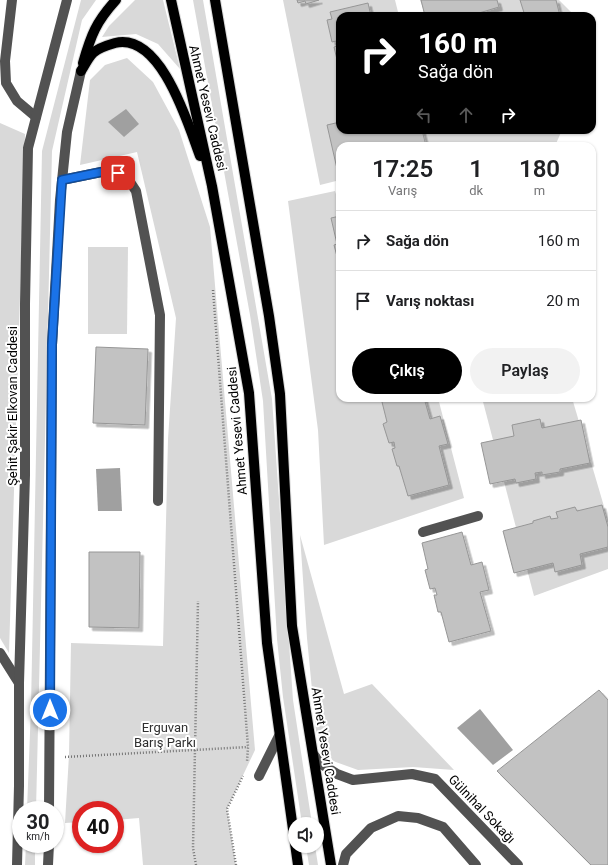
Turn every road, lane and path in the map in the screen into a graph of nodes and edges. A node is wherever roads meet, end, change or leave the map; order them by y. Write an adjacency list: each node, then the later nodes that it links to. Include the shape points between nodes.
1 (12, 0): 7 (street, via 5,61 6,83 17,101)
2 (67, 0): 7 (street, Şehit Şakir Elkovan Caddesi)
3 (116, 0): 6 (main road, via 102,15 91,36)
4 (170, 0): 9 (main road, Ahmet Yesevi Caddesi)
5 (215, 0): 20 (main road, Ahmet Yesevi Caddesi, via 280,394 292,626)
6 (81, 71): 8 (street, via 67,132); 9 (main road, via 94,52 114,43 137,45 149,54 165,73)
7 (36, 117): 16 (street, Şehit Şakir Elkovan Caddesi, via 28,148 25,475)
8 (62, 180): 11 (street, via 111,170 126,176 136,191 160,315); 21 (street, via 52,345)
9 (212, 186): 17 (main road, Ahmet Yesevi Caddesi, via 249,393 267,643)
10 (212, 285): 18 (path)
11 (158, 500)
12 (478, 516): 13 (street)
13 (423, 532)
14 (198, 601): 19 (path)
15 (0, 653): 16 (street)
16 (19, 683): 27 (street, Şehit Şakir Elkovan Caddesi)
17 (280, 736): 24 (street); 31 (main road, Ahmet Yesevi Caddesi)
18 (248, 747): 19 (path); 22 (path)
19 (196, 750): 21 (path); 29 (path)
20 (313, 754): 32 (main road, Ahmet Yesevi Caddesi); 35 (street, Gülnihal Sokağı, via 323,765 353,780 412,774 435,779)
21 (50, 758): 25 (street)
22 (246, 767)
23 (243, 774): 30 (path, via 227,809)
24 (259, 776)
25 (49, 801)
26 (49, 853): 28 (street)
27 (16, 865)
28 (48, 865)
29 (196, 865)
30 (236, 865)
31 (298, 865)
32 (331, 865)
33 (343, 865): 34 (street, via 346,854 371,828 398,816 418,818 442,827)
34 (476, 865)
35 (518, 865)

